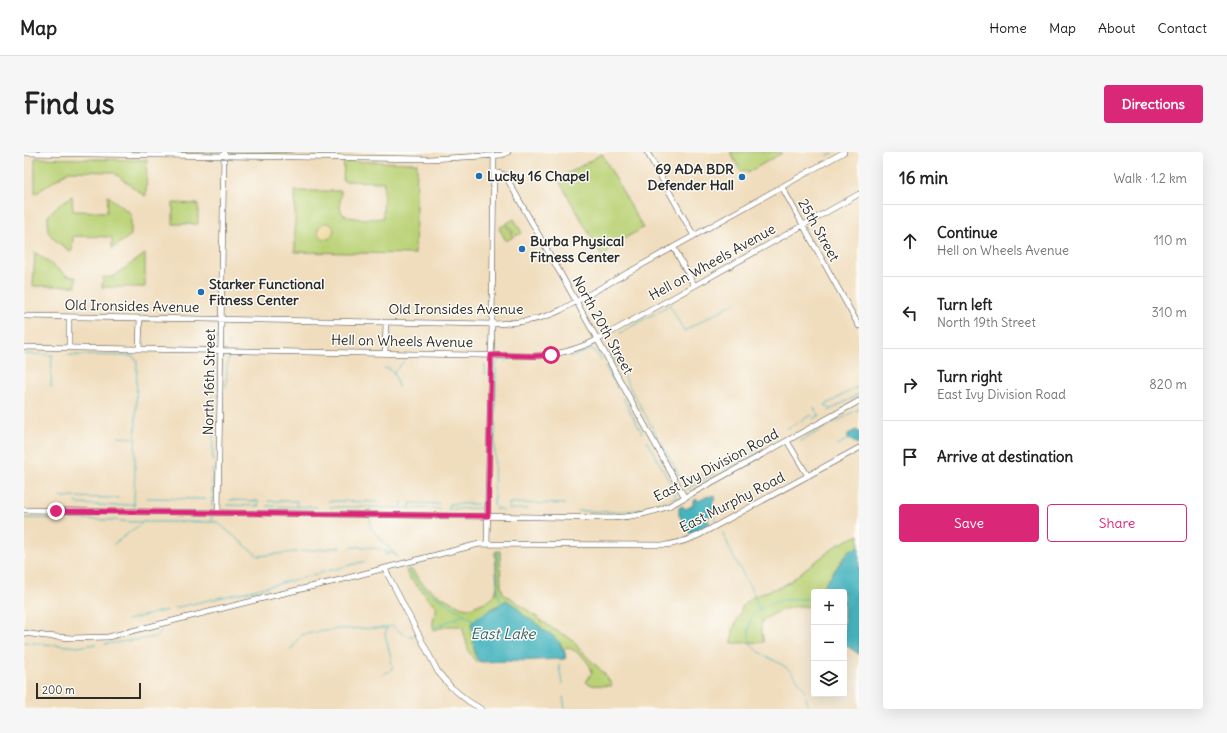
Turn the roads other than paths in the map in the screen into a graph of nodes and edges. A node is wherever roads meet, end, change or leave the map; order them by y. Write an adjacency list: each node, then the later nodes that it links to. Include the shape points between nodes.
1 (508, 152): 6 (street)
2 (647, 152): 11 (street)
3 (844, 152): 8 (street, Old Ironsides Avenue)
4 (24, 153): 5 (street)
5 (224, 154): 6 (street, via 429,159); 18 (street, North 16th Street)
6 (494, 155): 7 (street)
7 (494, 172): 14 (street, North 20th Street, via 505,175); 20 (street)
8 (782, 187): 10 (street, 25th Street); 11 (street, Old Ironsides Avenue)
9 (859, 194): 10 (street, Hell on Wheels Avenue)
10 (803, 225): 13 (street, Hell on Wheels Avenue); 21 (street, 25th Street)
11 (694, 236): 12 (street, Old Ironsides Avenue)
12 (674, 248): 13 (street); 14 (street, Old Ironsides Avenue)
13 (694, 285): 22 (street, Hell on Wheels Avenue)
14 (576, 301): 20 (street, Old Ironsides Avenue, via 538,319); 22 (street, North 20th Street)
15 (24, 316): 16 (street, Old Ironsides Avenue)
16 (69, 317): 17 (street, Old Ironsides Avenue); 24 (street)
17 (140, 318): 18 (street, Old Ironsides Avenue); 25 (street)
18 (222, 319): 19 (street, Old Ironsides Avenue); 26 (street, North 16th Street)
19 (386, 322): 20 (street, Old Ironsides Avenue); 27 (street)
20 (492, 324): 28 (street)
21 (859, 326)
22 (597, 340): 28 (street, Hell on Wheels Avenue, via 559,354); 33 (street, North 20th Street)
23 (24, 347): 24 (street, Hell on Wheels Avenue)
24 (68, 348): 25 (street, Hell on Wheels Avenue)
25 (140, 349): 26 (street, Hell on Wheels Avenue)
26 (222, 350): 27 (street, Hell on Wheels Avenue); 35 (street, North 16th Street)
27 (385, 353): 28 (street, Hell on Wheels Avenue)
28 (491, 355): 36 (street)
29 (859, 401): 30 (street, East Ivy Division Road)
30 (787, 441): 32 (street); 33 (street, East Ivy Division Road)
31 (859, 448): 32 (street, East Murphy Road)
32 (808, 476): 37 (street, East Murphy Road, via 699,535 678,543)
33 (685, 498): 36 (street, East Ivy Division Road, via 660,510 631,517)
34 (24, 510): 35 (street, East Ivy Division Road)
35 (218, 512): 36 (street, East Ivy Division Road)
36 (488, 516): 37 (street)
37 (487, 544): 38 (street, East Murphy Road, via 473,545)
38 (385, 569): 39 (street, East Murphy Road, via 108,637 72,638); 40 (street, via 438,672 451,687)
39 (24, 633)
40 (481, 709)

